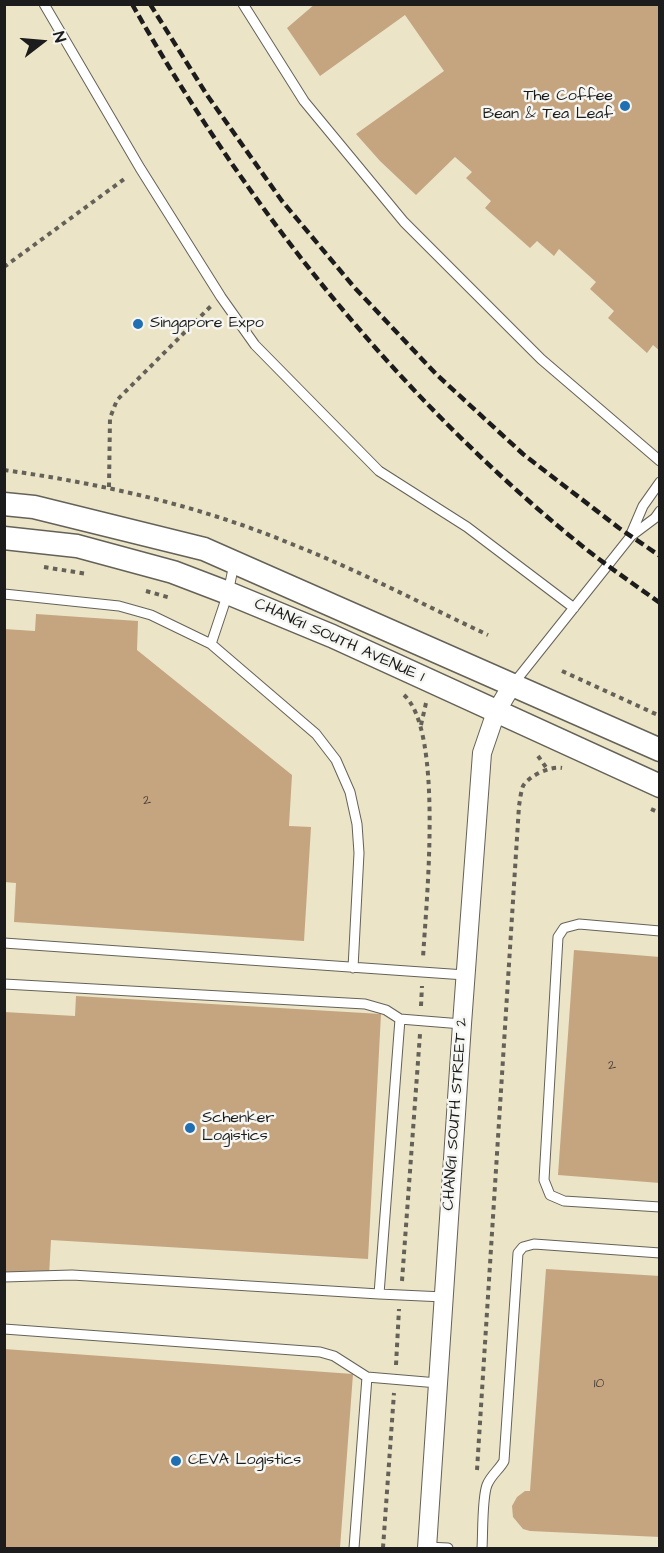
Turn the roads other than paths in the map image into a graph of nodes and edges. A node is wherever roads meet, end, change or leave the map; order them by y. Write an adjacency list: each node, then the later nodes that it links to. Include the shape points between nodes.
1 (44, 4): 12 (lane, via 140,168 255,345 379,471 467,527)
2 (243, 4): 3 (lane, via 304,100 404,222 541,359)
3 (660, 461)
4 (660, 482): 7 (lane, via 643,506)
5 (4, 504): 9 (street, CHANGI SOUTH AVENUE 1, via 34,507 204,549)
6 (660, 512): 7 (lane)
7 (630, 536): 12 (lane)
8 (4, 538): 10 (street, CHANGI SOUTH AVENUE 1, via 77,546 173,572)
9 (235, 562): 10 (lane); 14 (street, CHANGI SOUTH AVENUE 1)
10 (228, 593): 13 (lane); 15 (street, CHANGI SOUTH AVENUE 1)
11 (4, 594): 13 (lane, via 119,606 151,615)
12 (574, 608): 14 (lane)
13 (211, 644): 20 (lane, via 316,734 336,760 350,792 357,824)
14 (512, 685): 15 (street, CHANGI SOUTH STREET 2); 16 (street, CHANGI SOUTH AVENUE 1)
15 (496, 712): 17 (street, CHANGI SOUTH AVENUE 1); 21 (street, CHANGI SOUTH STREET 2, via 482,753)
16 (660, 750)
17 (660, 786)
18 (660, 932): 25 (lane, via 579,924 564,928 558,937 544,1180 550,1195 564,1202)
19 (4, 944): 20 (lane)
20 (353, 968): 21 (lane)
21 (465, 975): 24 (street, CHANGI SOUTH STREET 2)
22 (4, 984): 23 (lane, via 365,1004)
23 (400, 1019): 24 (lane); 28 (lane)
24 (462, 1024): 29 (street, CHANGI SOUTH STREET 2)
25 (660, 1207)
26 (660, 1253): 36 (lane, via 534,1244 518,1253 504,1461 486,1486)
27 (4, 1277): 28 (lane, via 72,1275)
28 (380, 1294): 29 (lane)
29 (444, 1297): 32 (street, CHANGI SOUTH STREET 2)
30 (4, 1329): 31 (lane, via 320,1352 334,1356)
31 (367, 1377): 32 (lane); 33 (lane)
32 (438, 1383): 34 (street, CHANGI SOUTH STREET 2)
33 (354, 1548)
34 (427, 1548): 35 (lane)
35 (448, 1548)
36 (482, 1548)

